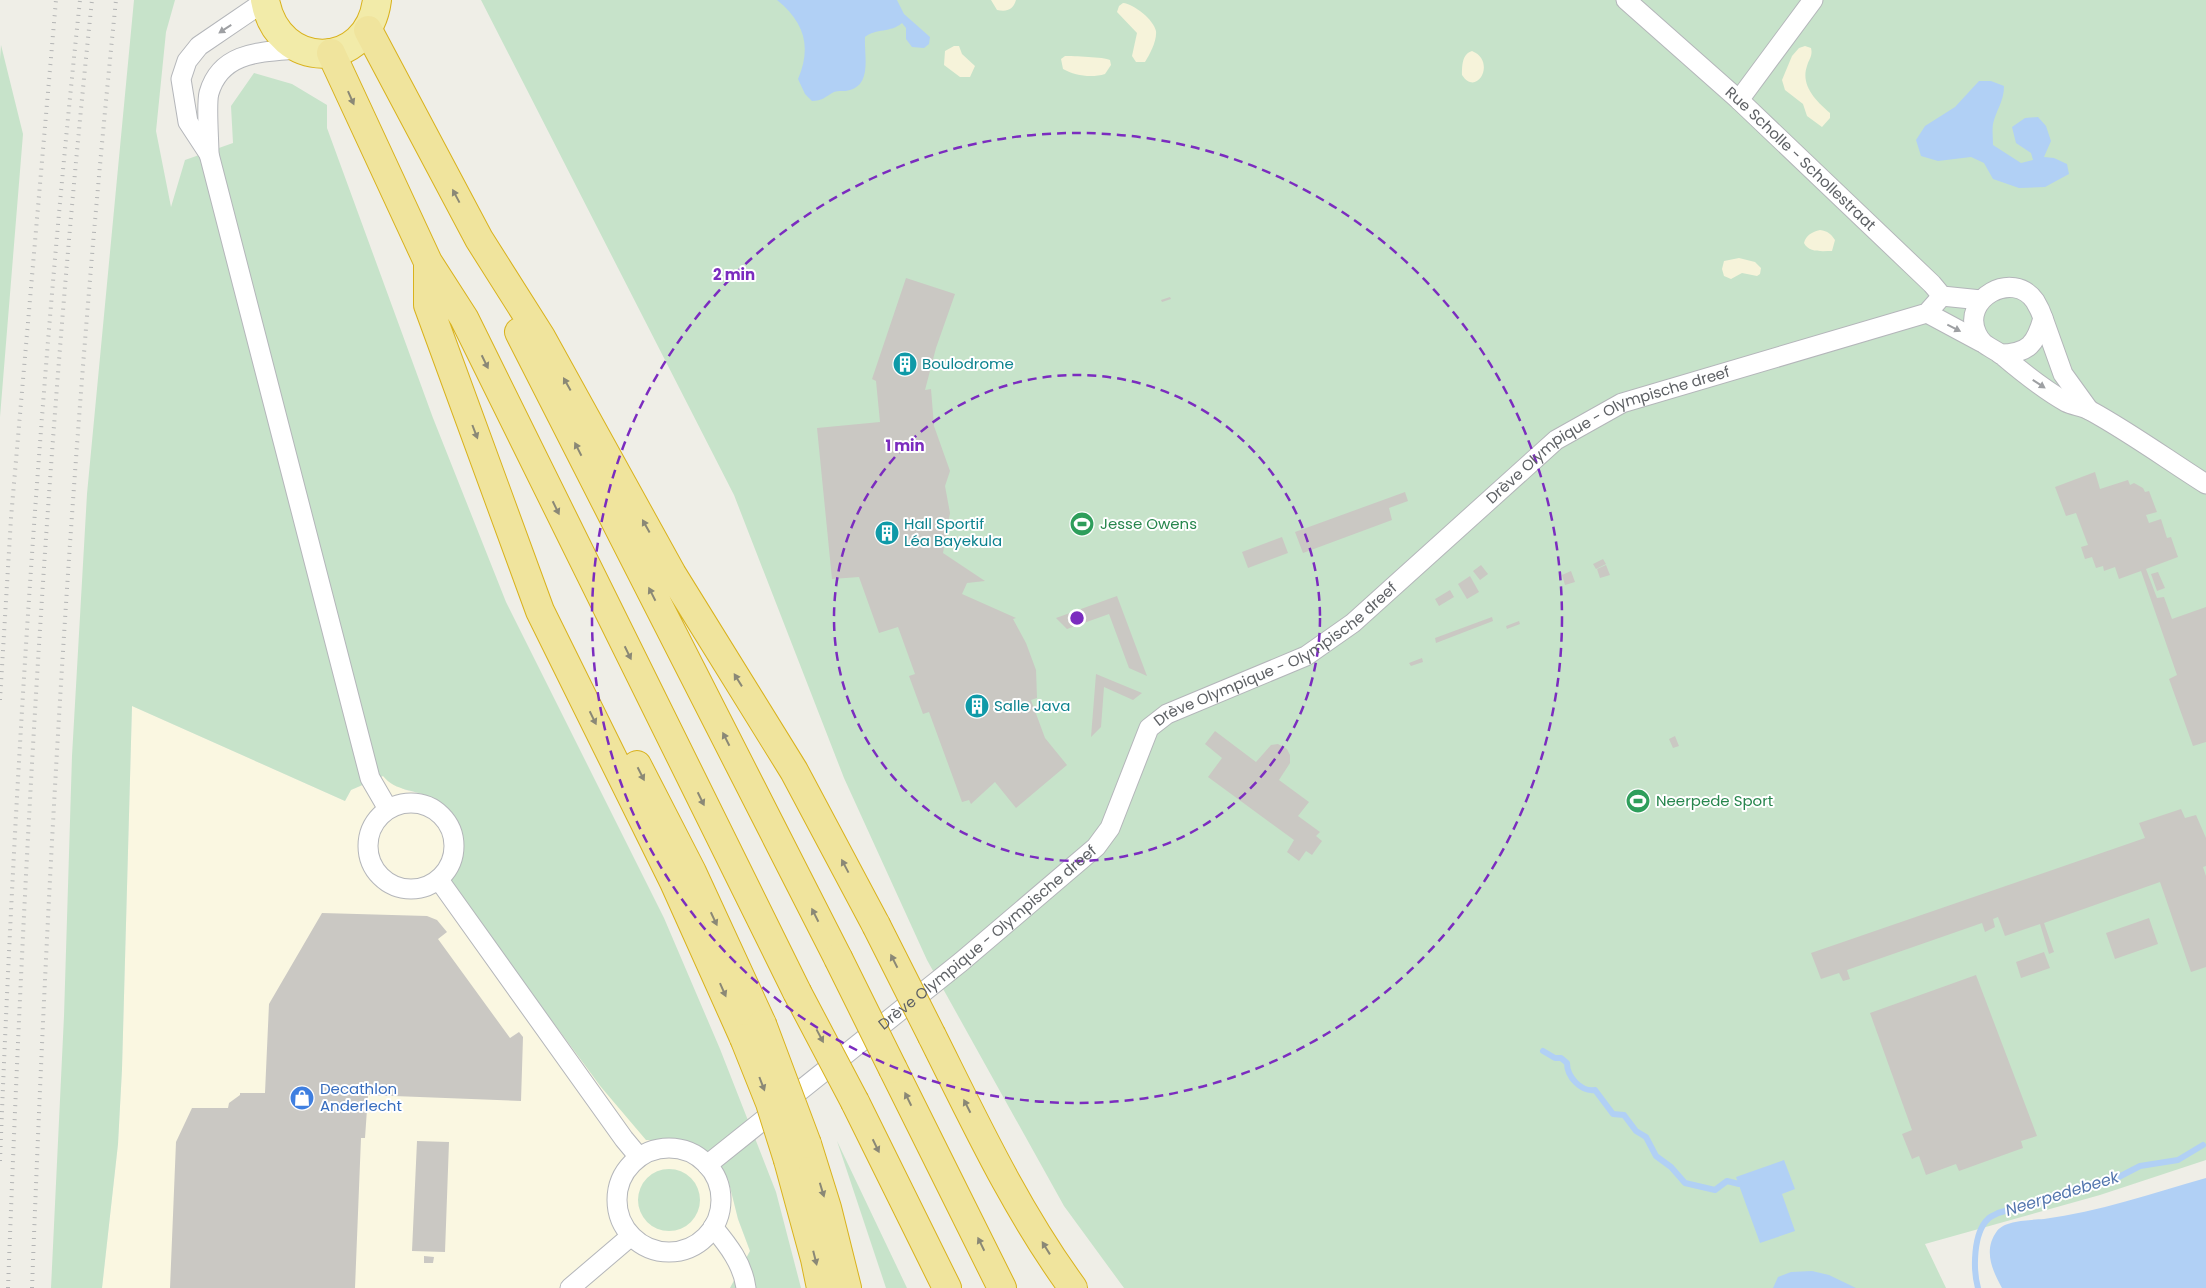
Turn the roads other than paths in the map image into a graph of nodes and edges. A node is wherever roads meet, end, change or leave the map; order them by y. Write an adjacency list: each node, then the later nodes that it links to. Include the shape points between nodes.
1 (265, 0): 6 (highway, via 269,19 281,37); 9 (street, one-way to 9, via 199,46 187,61 181,79 188,122)
2 (377, 0): 5 (highway)
3 (1626, 0): 8 (street, Rue Scholle - Schollestraat)
4 (1813, 0): 8 (street)
5 (368, 30): 7 (highway, via 352,45); 10 (highway, one-way to 5)
6 (298, 49): 7 (highway, via 314,54); 9 (street, via 253,53 231,60 217,75 209,94)
7 (331, 53): 11 (highway, one-way to 11)
8 (1738, 100): 12 (street, Rue Scholle - Schollestraat)
9 (209, 154): 20 (street, via 370,778)
10 (479, 239): 32 (highway, one-way to 10, bridge, via 838,958 523,343); 33 (highway, one-way to 10, bridge, via 1020,1205 794,771 672,574 541,337)
11 (428, 262): 22 (highway, one-way to 22, bridge, via 428,304 488,466 692,872); 31 (highway, one-way to 31, bridge, via 464,318)
12 (1942, 296): 13 (street); 14 (street)
13 (1981, 300): 15 (street, via 2002,287 2014,287 2035,300); 16 (street, via 1975,310 1974,321 1975,332)
14 (1927, 313): 16 (street, one-way to 16); 24 (street, Drève Olympique - Olympische dreef, via 1622,403 1556,440 1353,622 1306,656 1173,712 1149,728 1110,828 1096,847 962,962)
15 (2043, 318): 17 (street, via 2037,338 2027,349 2014,354); 18 (street, via 2063,374)
16 (1981, 342): 17 (street)
17 (2000, 354): 18 (street, one-way to 18, via 2012,366 2067,402)
18 (2090, 410): 19 (street)
19 (2206, 484)
20 (388, 809): 21 (street, via 406,803 424,805 440,814 451,829 455,847 453,856); 21 (street, via 368,838 369,857 377,874 396,888 418,890)
21 (439, 880): 23 (street)
22 (798, 1152): 29 (highway, one-way to 29); 30 (highway, one-way to 30, via 827,1208)
23 (639, 1157): 24 (street, via 656,1150 674,1148 692,1154); 26 (street, via 626,1170 618,1186 616,1204 621,1221)
24 (707, 1165): 25 (street, via 721,1198)
25 (713, 1227): 26 (street, via 696,1244 675,1252 651,1249); 28 (street, via 731,1249 745,1278)
26 (631, 1236): 27 (street)
27 (570, 1288)
28 (746, 1288)
29 (821, 1288)
30 (847, 1288)
31 (946, 1288)
32 (1002, 1288)
33 (1073, 1288)

